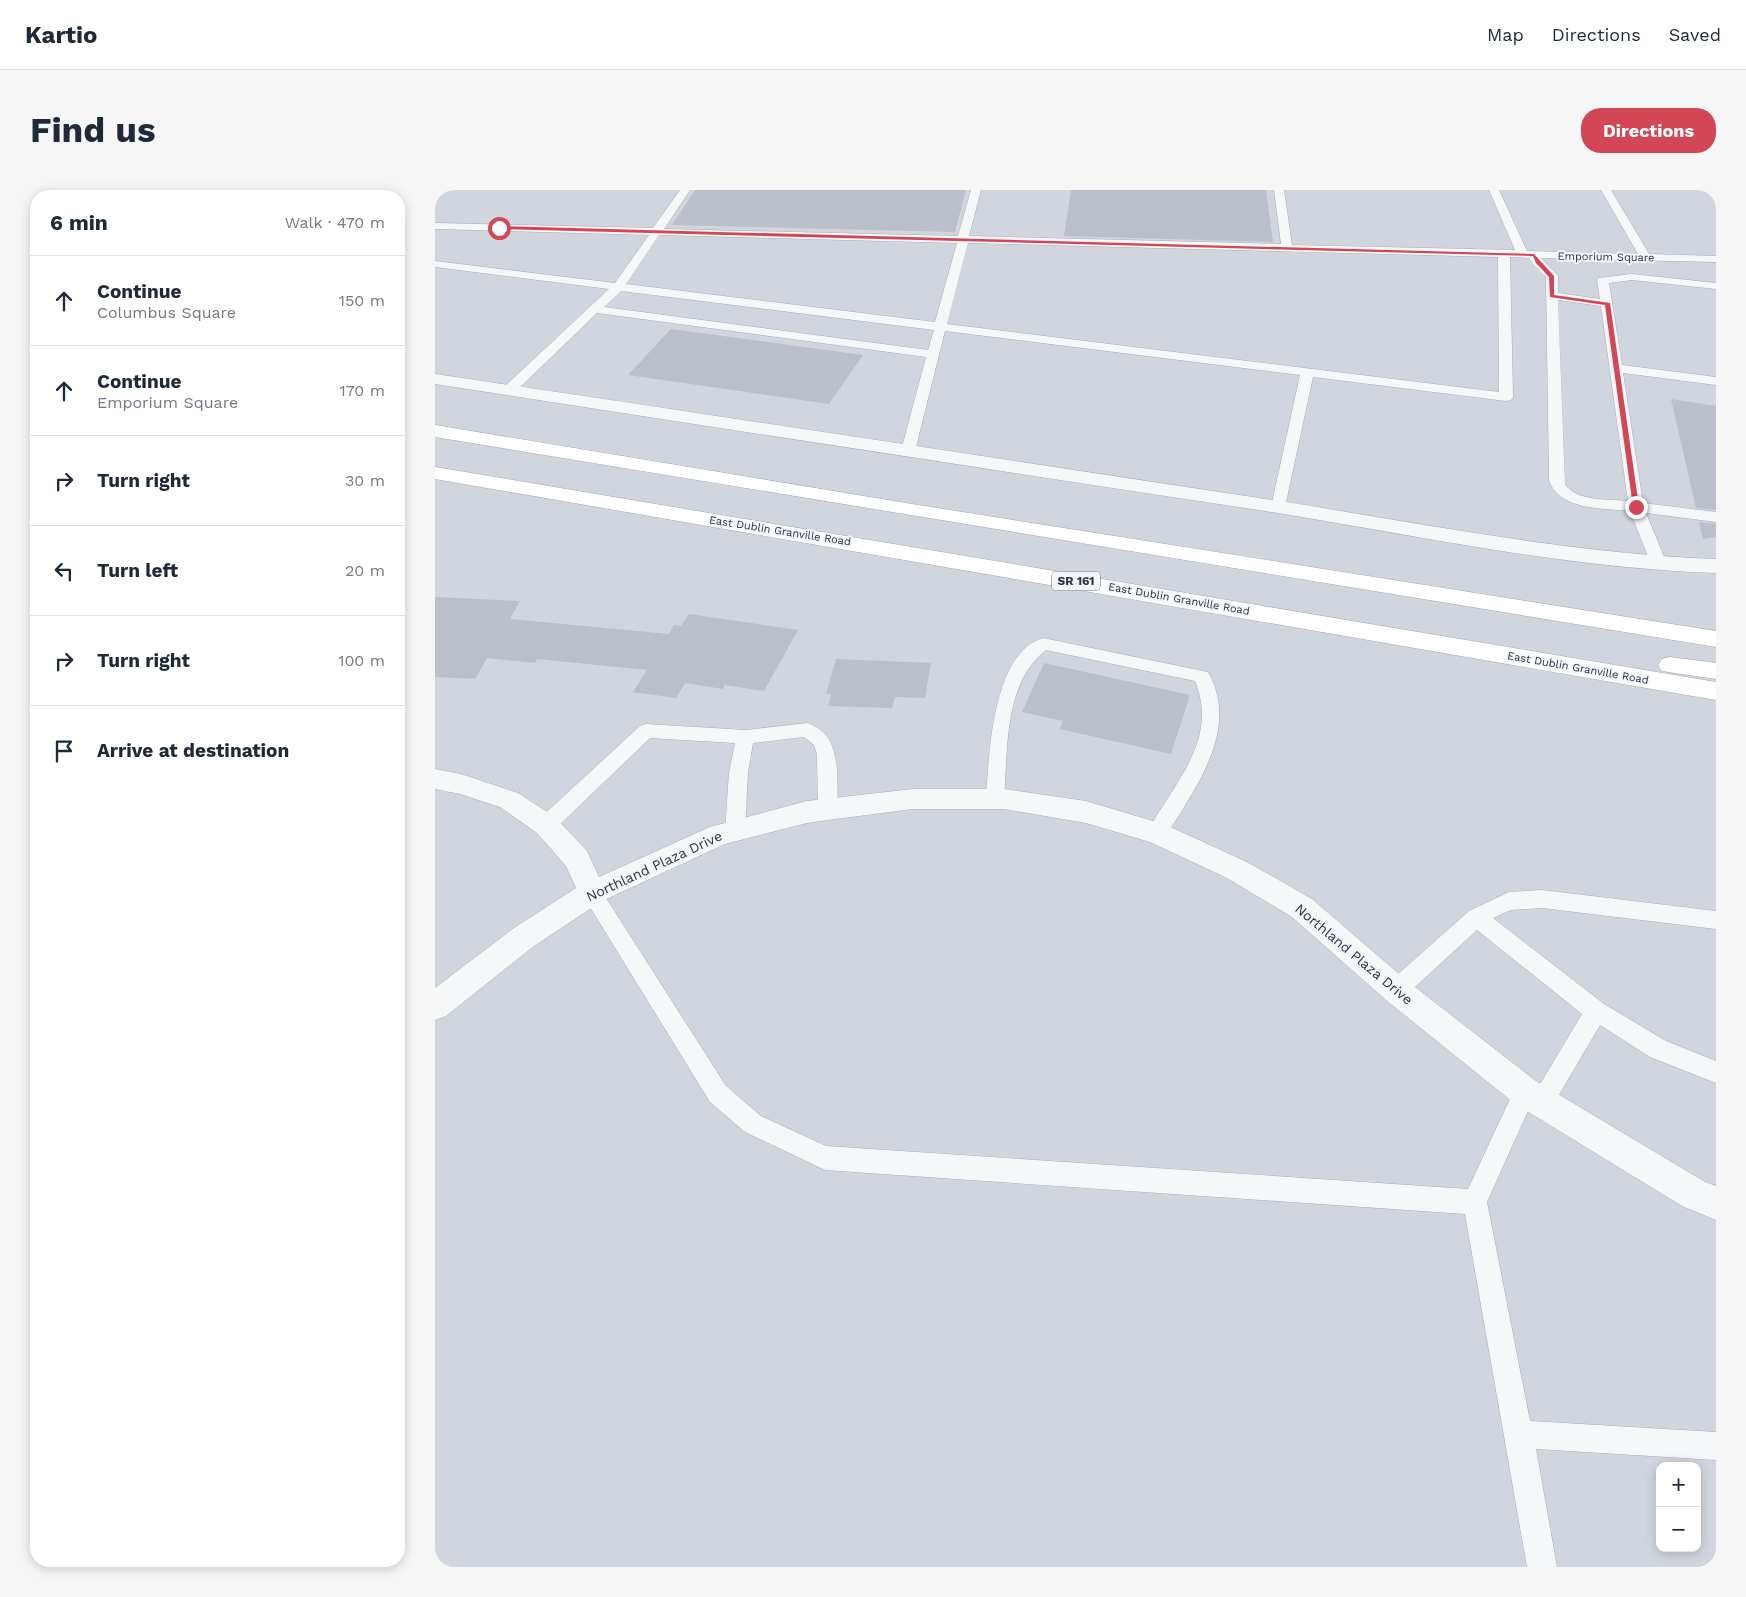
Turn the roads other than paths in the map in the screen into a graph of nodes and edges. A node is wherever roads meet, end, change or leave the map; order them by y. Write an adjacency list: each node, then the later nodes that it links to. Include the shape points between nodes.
1 (685, 190): 7 (lane)
2 (976, 190): 8 (lane)
3 (1279, 190): 9 (lane)
4 (1494, 190): 11 (lane)
5 (1606, 190): 12 (lane)
6 (435, 226): 7 (lane, Emporium Square)
7 (656, 232): 8 (lane, Emporium Square); 16 (lane)
8 (963, 240): 9 (lane, Emporium Square); 20 (lane)
9 (1287, 248): 10 (lane, Emporium Square)
10 (1504, 254): 11 (lane, Emporium Square); 23 (lane, via 1507,397)
11 (1529, 255): 12 (lane, Emporium Square); 17 (lane, via 1552,276)
12 (1646, 258): 13 (lane, Emporium Square)
13 (1716, 259)
14 (435, 264): 16 (lane)
15 (1716, 286): 18 (lane, via 1632,277 1603,280)
16 (618, 287): 19 (lane); 20 (lane)
17 (1552, 296): 18 (lane); 31 (lane, via 1555,480 1558,488 1564,494 1581,500)
18 (1607, 303): 22 (lane)
19 (595, 309): 21 (lane); 26 (lane)
20 (940, 327): 21 (lane); 23 (lane)
21 (933, 354): 28 (lane)
22 (1617, 368): 25 (lane); 31 (lane)
23 (1307, 373): 30 (lane)
24 (435, 379): 26 (street)
25 (1716, 381)
26 (509, 390): 28 (street)
27 (435, 431): 36 (main road)
28 (907, 451): 30 (street)
29 (435, 473): 35 (main road, East Dublin Granville Road / SR 161)
30 (1279, 507): 33 (street, via 1570,555)
31 (1636, 507): 32 (lane); 33 (lane)
32 (1716, 517)
33 (1659, 564): 34 (street)
34 (1716, 566)
35 (1380, 634): 37 (main road); 38 (main road, East Dublin Granville Road / SR 161)
36 (1716, 640)
37 (1716, 671)
38 (1716, 691)
39 (746, 737): 42 (lane, via 807,730 822,741 826,754); 43 (lane, via 646,731); 44 (lane, via 740,755)
40 (435, 780): 43 (street, via 461,784 509,800)
41 (995, 799): 42 (street, Northland Plaza Drive, via 913,799); 45 (street, Northland Plaza Drive, via 1086,812); 45 (lane, via 1001,733 1010,688 1026,658 1043,644 1202,676 1211,703 1209,736 1196,766)
42 (828, 809): 44 (street, Northland Plaza Drive)
43 (546, 825): 46 (street, via 577,860)
44 (735, 831): 46 (street, Northland Plaza Drive, via 719,835)
45 (1157, 833): 49 (street, Northland Plaza Drive, via 1237,870 1302,908)
46 (592, 893): 50 (street, Northland Plaza Drive, via 524,937); 54 (lane, via 718,1094 753,1124 825,1158)
47 (1476, 917): 48 (lane, via 1509,901 1542,899); 49 (lane); 51 (lane)
48 (1716, 920)
49 (1396, 990): 53 (street, Northland Plaza Drive)
50 (435, 1006)
51 (1596, 1012): 52 (lane, via 1657,1049); 53 (lane)
52 (1716, 1072)
53 (1533, 1097): 54 (lane); 55 (street, Northland Plaza Drive)
54 (1475, 1202): 56 (lane)
55 (1716, 1204)
56 (1519, 1434): 57 (lane); 58 (lane)
57 (1716, 1446)
58 (1542, 1567)

